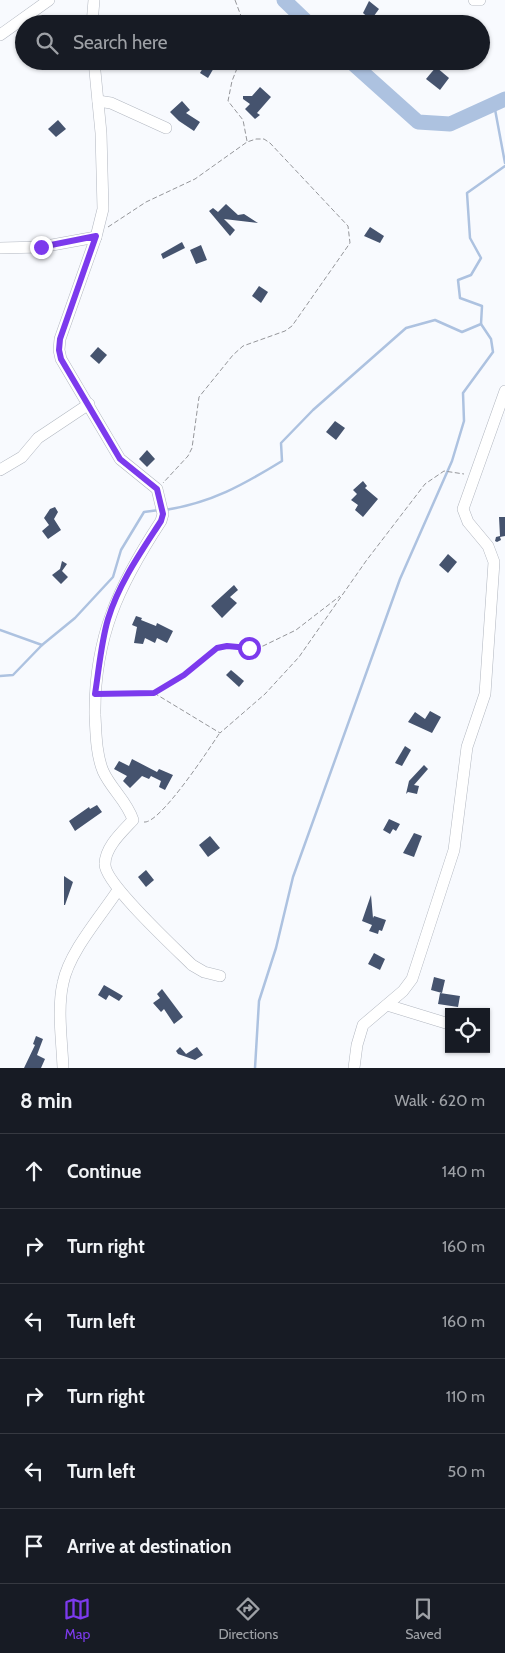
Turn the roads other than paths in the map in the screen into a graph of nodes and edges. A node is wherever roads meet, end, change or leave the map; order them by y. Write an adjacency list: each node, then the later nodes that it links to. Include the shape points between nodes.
1 (48, 0): 5 (street)
2 (94, 0): 6 (street)
3 (474, 0): 4 (street)
4 (480, 0)
5 (27, 15)
6 (93, 15)
7 (15, 24): 8 (street)
8 (0, 35)
9 (95, 70): 10 (street)
10 (98, 102): 11 (street, via 111,103); 12 (street, via 102,209)
11 (166, 128)
12 (96, 236): 13 (street, via 41,247); 15 (street, via 59,350 61,359)
13 (0, 248)
14 (505, 391): 19 (street, via 463,509 468,522 488,546 494,562 485,694 467,747 454,850 412,979)
15 (89, 404): 16 (street, via 38,438 22,457); 17 (street, via 120,459 157,489 163,514 120,589 108,618 95,694 96,729 103,771 133,820 111,845 105,862 107,874)
16 (0, 470)
17 (118, 890): 18 (street, via 192,965); 21 (street, via 65,973)
18 (220, 976)
19 (387, 1005): 20 (street); 22 (street, via 363,1025)
20 (445, 1023)
21 (63, 1068)
22 (354, 1068)

